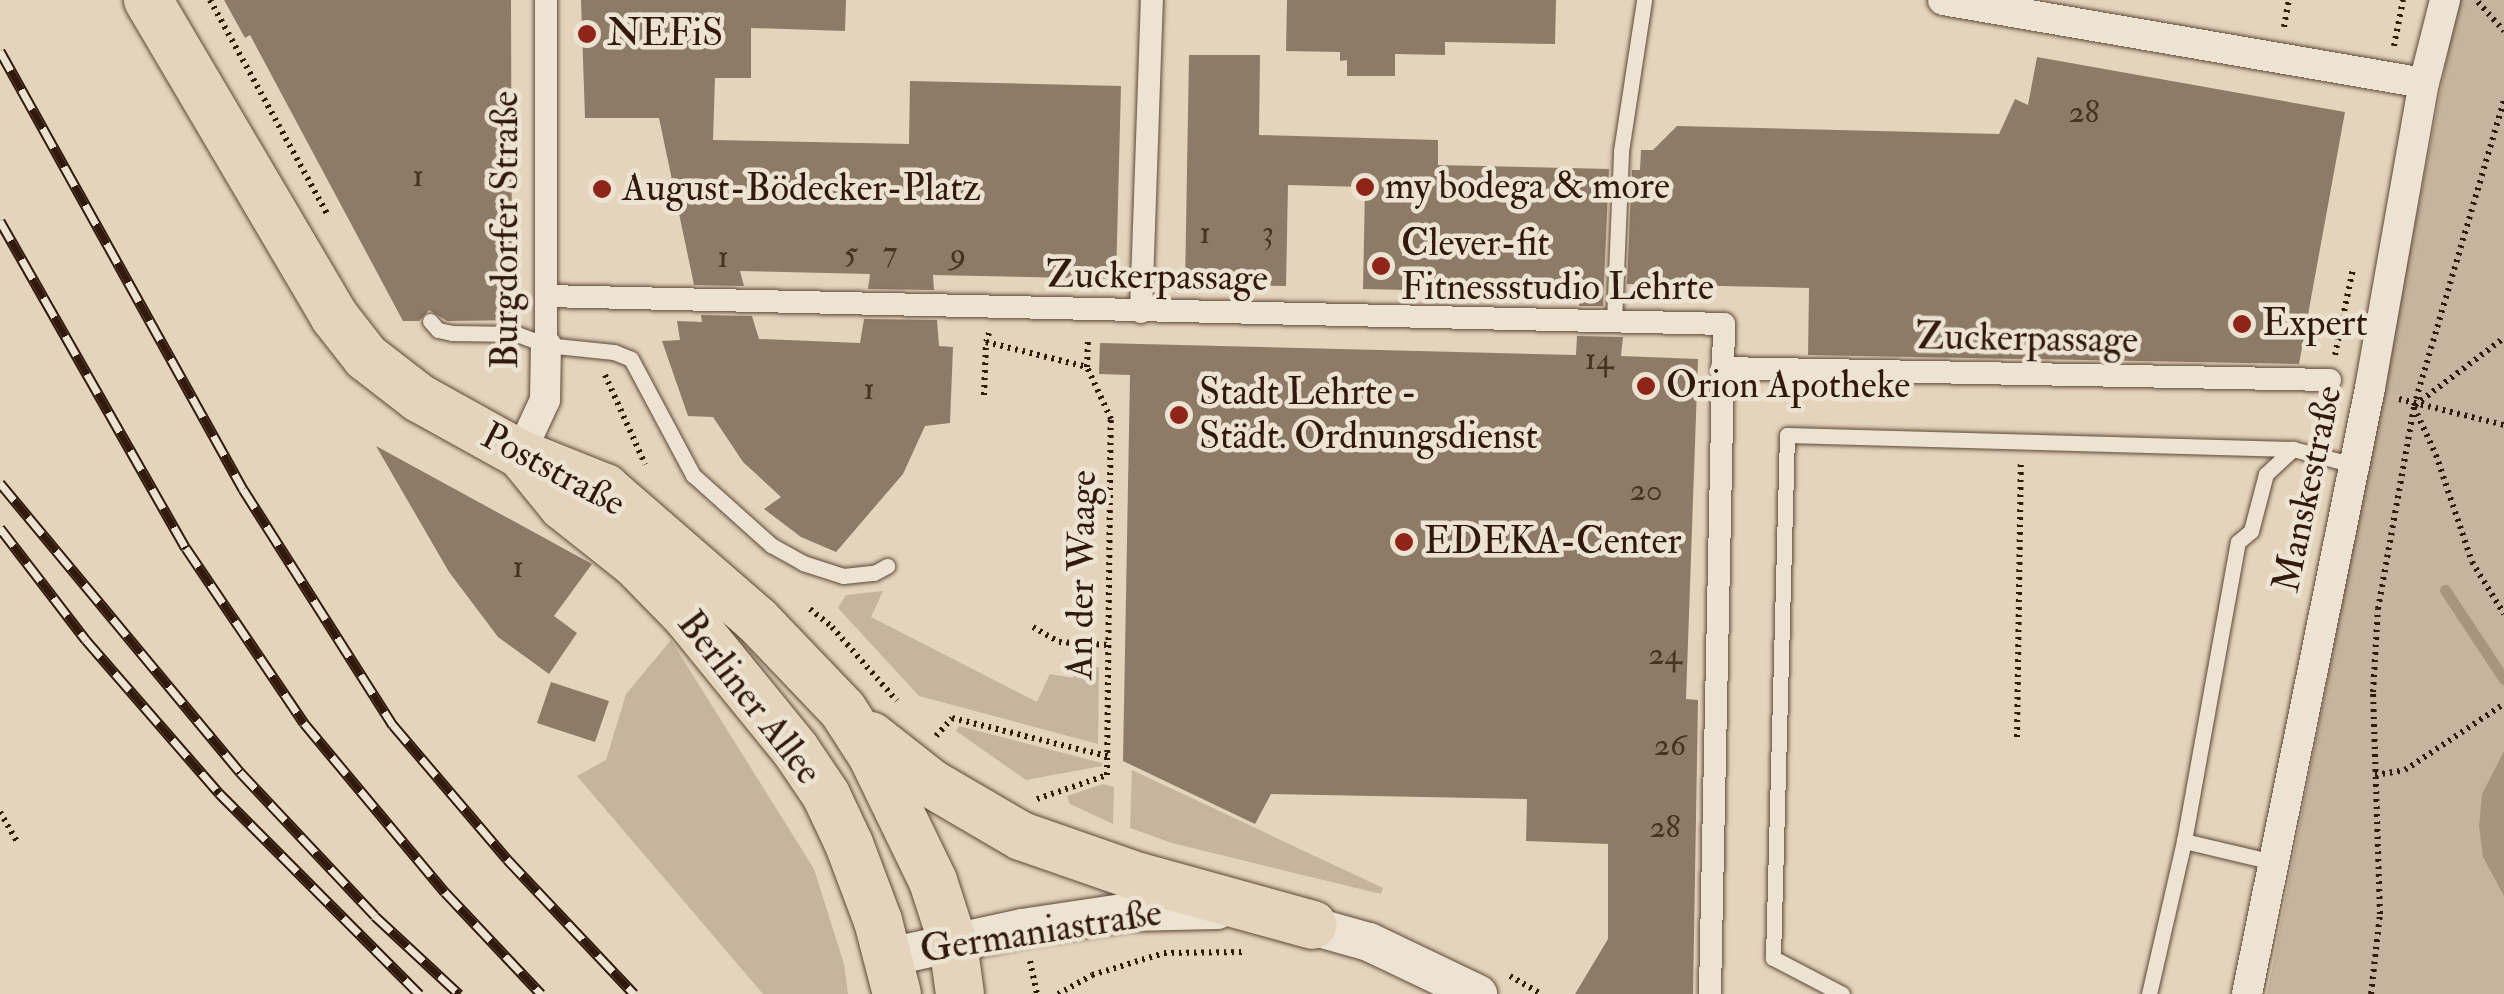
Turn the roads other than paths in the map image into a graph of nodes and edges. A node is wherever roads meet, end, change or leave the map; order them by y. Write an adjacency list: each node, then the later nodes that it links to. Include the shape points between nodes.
1 (148, 0): 16 (main road, Poststraße, via 294,251 366,357 419,398)
2 (546, 0): 8 (street, Burgdorfer Straße)
3 (1152, 0): 9 (street)
4 (1644, 0): 11 (lane, via 1621,151)
5 (1943, 0): 7 (street)
6 (2445, 0): 7 (street, Manskestraße)
7 (2424, 83): 17 (street, Manskestraße)
8 (546, 296): 9 (street, Zuckerpassage); 12 (street, Burgdorfer Straße)
9 (1142, 312): 11 (street, Zuckerpassage)
10 (430, 321): 12 (lane, via 452,334 516,334)
11 (1614, 321): 13 (street, Zuckerpassage, via 1724,324)
12 (546, 346): 16 (street, Burgdorfer Straße, via 546,400); 18 (lane, via 631,359 693,474 770,544 844,576)
13 (1722, 368): 14 (street, Zuckerpassage); 27 (street, Zuckerpassage)
14 (2330, 380)
15 (2294, 449): 17 (lane); 20 (lane, via 2266,474 2250,532 2238,542); 28 (lane, via 1787,435 1773,958)
16 (520, 454): 19 (main road, Poststraße, via 605,488 634,511 757,620); 24 (main road, Berliner Allee, via 562,506 686,614 795,749 849,844)
17 (2354, 465): 21 (street, Manskestraße)
18 (887, 566)
19 (842, 710): 22 (main road, via 932,784 1022,836 1139,877); 23 (main road, Poststraße, via 907,822)
20 (2184, 840): 21 (lane); 29 (lane)
21 (2272, 862): 30 (street, Manskestraße)
22 (1313, 924): 23 (street, Germaniastraße, via 1170,910); 26 (street, Germaniastraße, via 1422,964)
23 (953, 943): 24 (street, Germaniastraße); 25 (main road)
24 (893, 976)
25 (960, 994)
26 (1478, 994)
27 (1710, 994)
28 (1842, 994)
29 (2149, 994)
30 (2247, 994)

